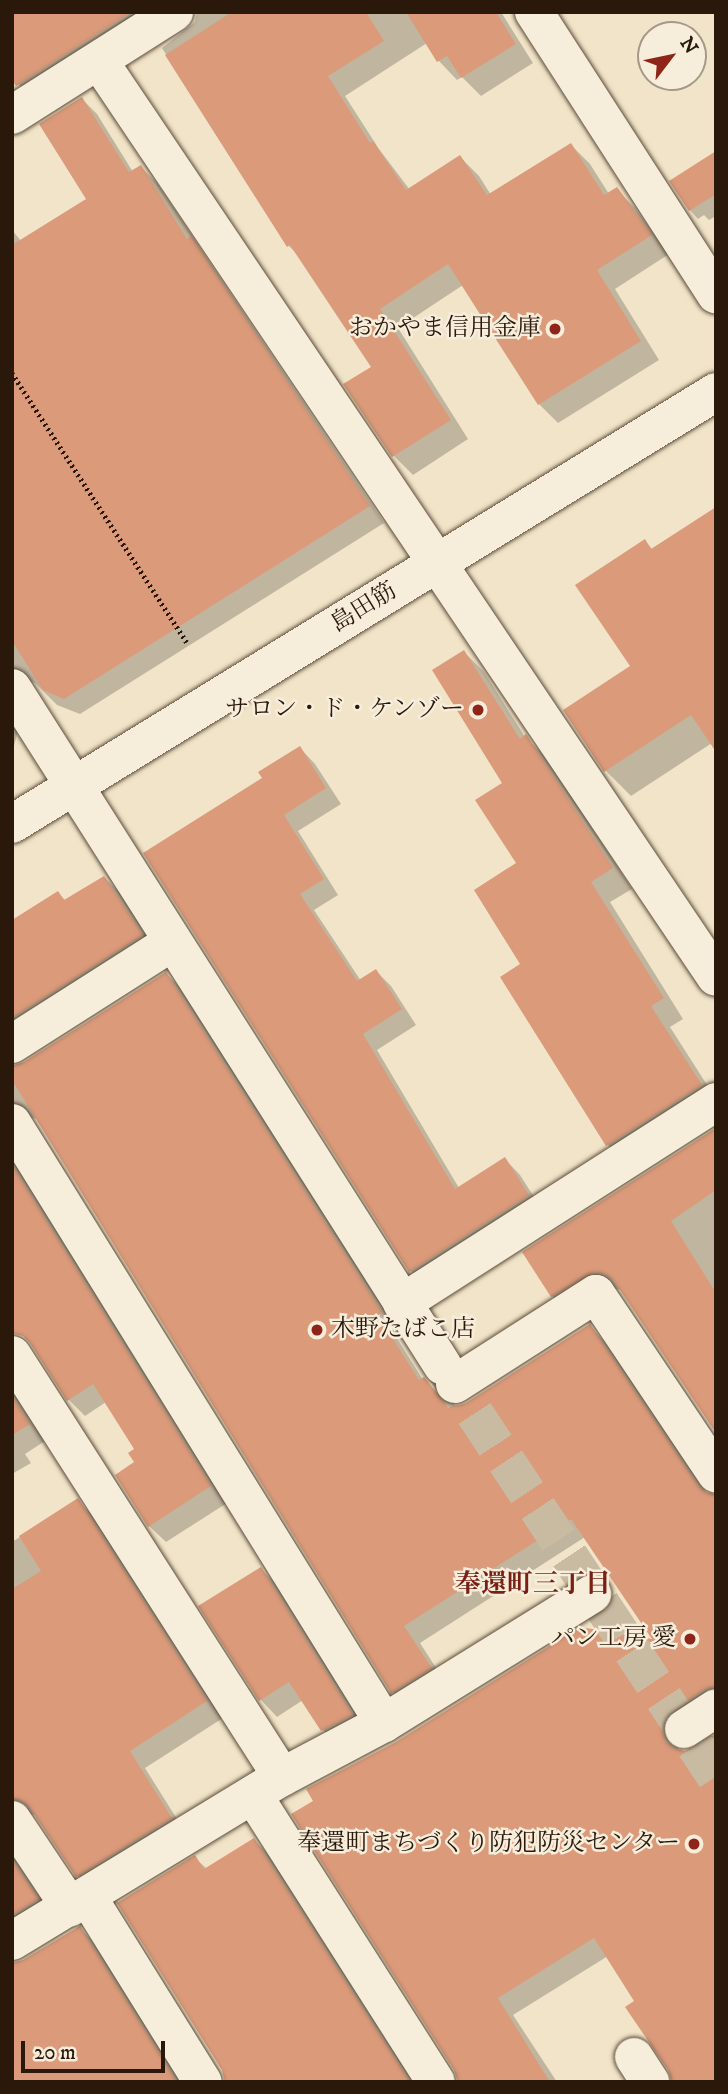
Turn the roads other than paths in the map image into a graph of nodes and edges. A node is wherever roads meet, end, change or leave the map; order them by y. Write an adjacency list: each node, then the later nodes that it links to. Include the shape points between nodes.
1 (534, 12): 5 (street)
2 (151, 18): 3 (street)
3 (99, 61): 4 (street); 7 (street)
4 (12, 115)
5 (716, 294)
6 (716, 392): 7 (street, 島田筋)
7 (438, 562): 9 (street, 島田筋); 12 (street)
8 (12, 688): 9 (street)
9 (74, 785): 10 (street, 島田筋); 11 (street)
10 (12, 824)
11 (172, 942): 13 (street); 16 (street)
12 (716, 976)
13 (12, 1044)
14 (716, 1102): 16 (street)
15 (12, 1123): 22 (street)
16 (402, 1303): 18 (street, via 449,1375 596,1294)
17 (12, 1355): 24 (street)
18 (703, 1427): 19 (street)
19 (716, 1473)
20 (592, 1594): 22 (street)
21 (716, 1708): 23 (street)
22 (384, 1723): 24 (street)
23 (684, 1729)
24 (268, 1786): 26 (street); 29 (street)
25 (12, 1820): 26 (street)
26 (79, 1902): 27 (street); 28 (street)
27 (12, 1941)
28 (203, 2082)
29 (436, 2082)

